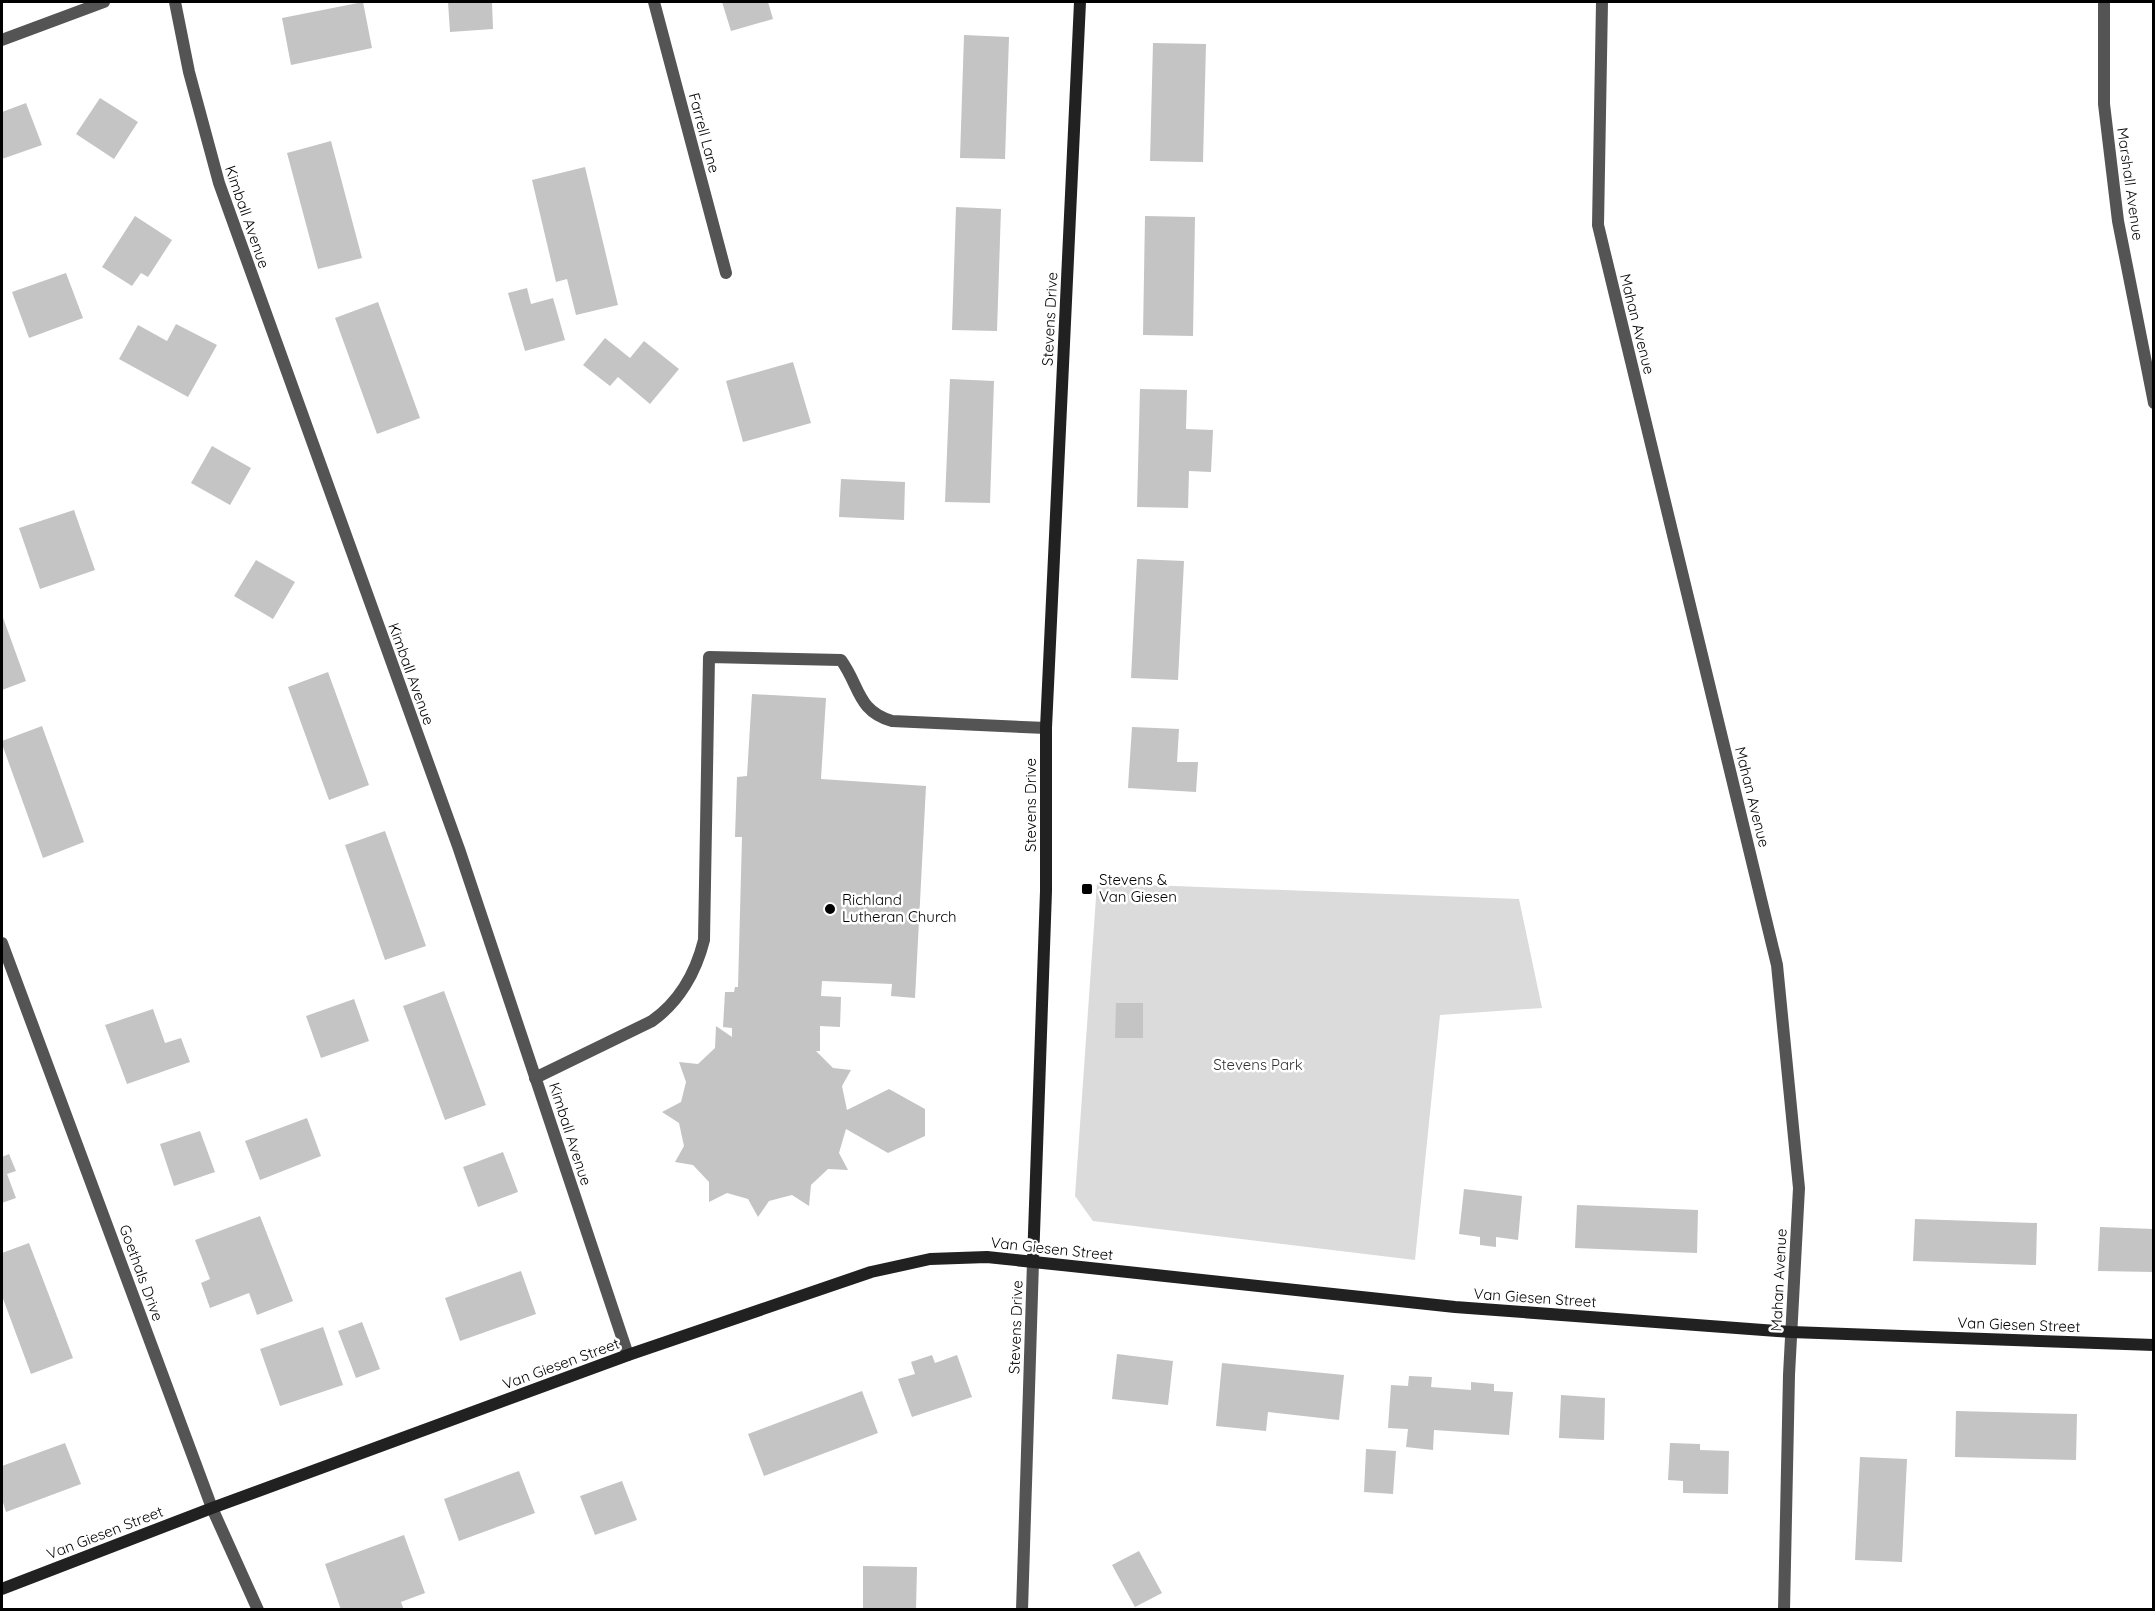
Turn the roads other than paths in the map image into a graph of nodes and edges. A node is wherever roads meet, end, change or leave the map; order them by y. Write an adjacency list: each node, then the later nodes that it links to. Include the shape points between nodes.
1 (104, 2): 7 (street)
2 (175, 2): 12 (street, Kimball Avenue, via 219,183 459,849)
3 (654, 2): 8 (street, Farrell Lane)
4 (1080, 2): 10 (main road, Stevens Drive)
5 (1602, 2): 14 (street, Mahan Avenue, via 1598,225 1777,965 1799,1188)
6 (2104, 2): 9 (street, Marshall Avenue, via 2104,104 2118,221)
7 (2, 40)
8 (726, 273)
9 (2154, 404)
10 (1046, 728): 12 (street, via 892,721 870,711 841,660 709,657 704,940 699,958 668,1010); 13 (main road, Stevens Drive, via 1046,891)
11 (2, 944): 17 (street, Goethals Drive)
12 (535, 1078): 16 (street, Kimball Avenue)
13 (1033, 1262): 14 (main road, Van Giesen Street, via 1455,1307); 16 (main road, Van Giesen Street, via 955,1256 900,1264); 20 (street, Stevens Drive)
14 (1791, 1332): 15 (main road, Van Giesen Street); 21 (street, Mahan Avenue)
15 (2154, 1345)
16 (628, 1355): 17 (main road, Van Giesen Street)
17 (212, 1508): 18 (main road, Van Giesen Street); 19 (street, Goethals Drive)
18 (2, 1589)
19 (258, 1610)
20 (1022, 1610)
21 (1784, 1610)

